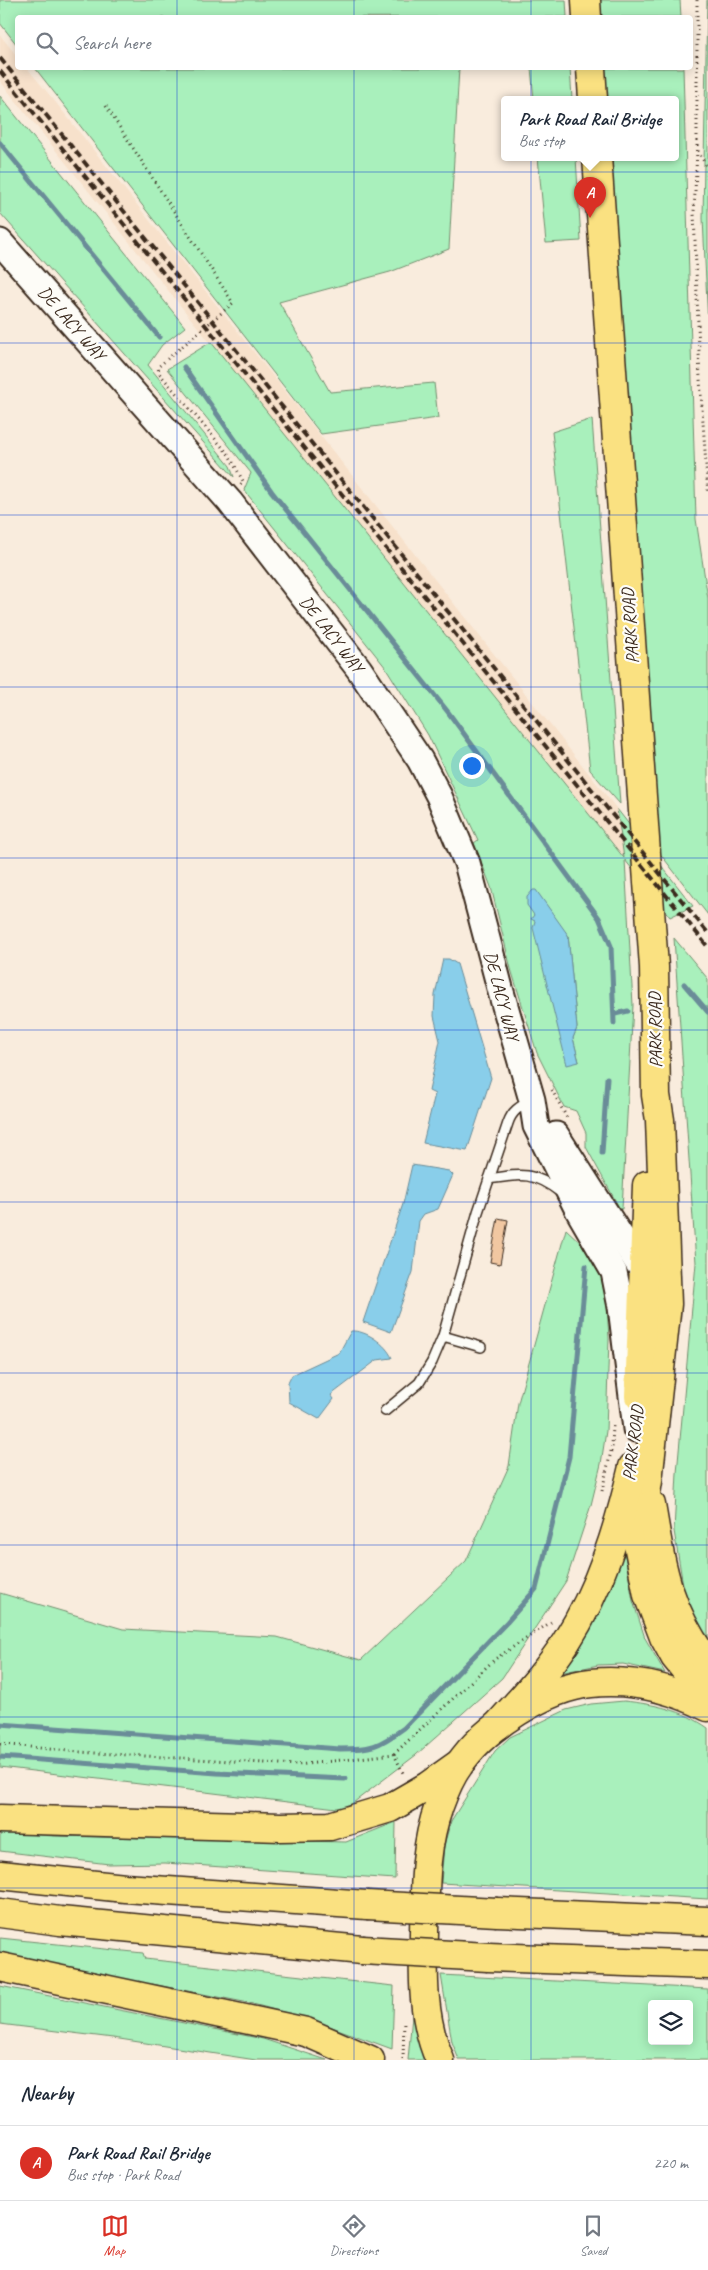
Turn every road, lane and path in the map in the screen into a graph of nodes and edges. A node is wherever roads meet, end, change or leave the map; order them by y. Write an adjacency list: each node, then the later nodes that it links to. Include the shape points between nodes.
1 (586, 0): 3 (main road)
2 (697, 0): 7 (path)
3 (587, 15)
4 (591, 70): 5 (main road)
5 (593, 96)
6 (106, 106): 12 (path, via 233,303 158,367 159,373 239,470 243,481)
7 (697, 150): 9 (path); 11 (path, via 694,212)
8 (597, 161): 14 (main road, PARK ROAD, via 654,967)
9 (708, 168)
10 (0, 242): 12 (street, DE LACY WAY)
11 (708, 494)
12 (230, 502): 13 (street, DE LACY WAY, via 381,700 439,796 467,862 501,992)
13 (542, 1094): 15 (path); 16 (lane, via 511,1114); 17 (street, DE LACY WAY, via 536,1126); 18 (street, DE LACY WAY)
14 (656, 1095): 18 (main road, PARK ROAD, via 649,1117); 19 (main road, PARK ROAD, via 660,1120)
15 (570, 1123)
16 (489, 1179): 17 (lane, via 520,1174 546,1181); 20 (lane)
17 (578, 1210): 23 (street, DE LACY WAY, via 614,1272 621,1307)
18 (644, 1275): 19 (street, DE LACY WAY); 23 (main road, PARK ROAD, via 641,1381)
19 (667, 1304): 24 (main road, PARK ROAD)
20 (442, 1336): 21 (lane); 22 (lane, via 419,1383)
21 (481, 1347)
22 (385, 1411)
23 (625, 1425): 24 (main road, PARK ROAD); 25 (path, via 612,1447)
24 (640, 1473): 27 (main road, via 664,1581 675,1613); 28 (main road, PARK ROAD, via 638,1544 648,1595 675,1657); 30 (main road, PARK ROAD, via 578,1621 549,1666)
25 (602, 1492)
26 (556, 1619): 32 (path, via 495,1658)
27 (708, 1664)
28 (708, 1698)
29 (708, 1707): 30 (main road, via 688,1696 657,1686 589,1683 531,1704)
30 (498, 1725): 33 (main road)
31 (0, 1744): 32 (path, via 298,1765)
32 (394, 1754): 34 (path)
33 (459, 1764): 35 (main road, via 390,1808 330,1826); 42 (main road, via 438,1806 426,1862 424,1994 428,2025)
34 (408, 1783)
35 (0, 1819)
36 (0, 1875): 38 (main road, bridge, via 126,1888 367,1905)
37 (0, 1913): 39 (main road, bridge, via 362,1950)
38 (708, 1921)
39 (708, 1965)
40 (0, 1967): 41 (main road, via 306,2032)
41 (370, 2060)
42 (440, 2060)

